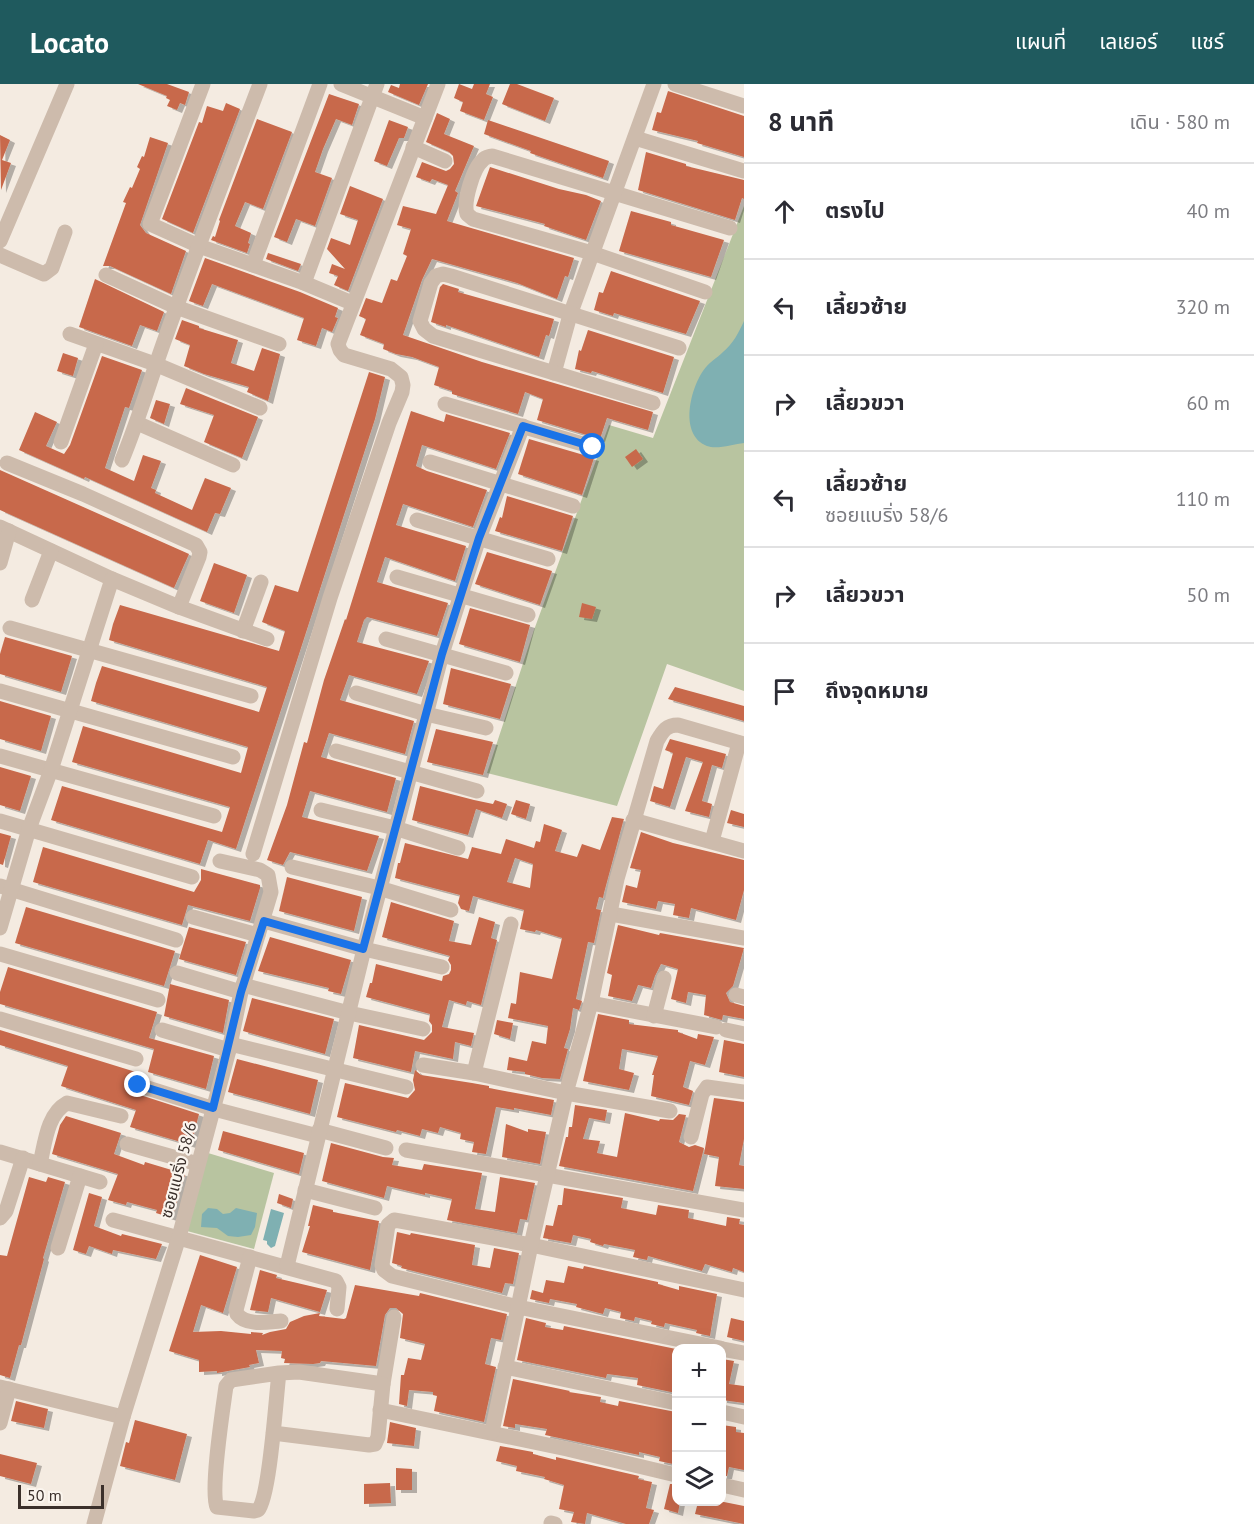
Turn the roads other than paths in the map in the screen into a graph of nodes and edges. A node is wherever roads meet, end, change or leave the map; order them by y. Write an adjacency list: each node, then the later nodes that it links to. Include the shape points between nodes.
1 (67, 84): 19 (street)
2 (204, 84): 20 (street, via 150,224)
3 (260, 84): 20 (street)
4 (320, 84): 23 (street)
5 (340, 84): 9 (street)
6 (438, 84): 11 (street)
7 (654, 84): 12 (street)
8 (675, 84): 10 (street)
9 (374, 90): 11 (street); 25 (street)
10 (744, 106)
11 (425, 118): 13 (street)
12 (634, 138): 15 (street); 16 (street)
13 (413, 147): 14 (street); 27 (street)
14 (445, 161)
15 (744, 171)
16 (616, 193): 17 (street); 21 (street); 21 (street, via 492,156 477,167 465,201 467,214 473,219)
17 (730, 228)
18 (65, 232): 22 (street, via 52,268 44,274)
19 (0, 241)
20 (199, 246): 23 (street); 28 (street)
21 (592, 253): 26 (street); 29 (street)
22 (0, 255)
23 (253, 265): 25 (street)
24 (106, 275): 28 (street)
25 (304, 283): 27 (street)
26 (705, 292)
27 (352, 303): 91 (street, via 338,344 340,350 352,358 392,369 401,377 402,392 330,598)
28 (176, 307): 32 (street); 34 (street)
29 (570, 315): 33 (street); 35 (street); 35 (street, via 443,274 431,283 422,312 420,321 433,336)
30 (70, 334): 31 (street)
31 (96, 344): 34 (street); 41 (street)
32 (279, 344)
33 (679, 348)
34 (155, 364): 38 (street); 39 (street)
35 (554, 373): 36 (street)
36 (652, 403)
37 (445, 404): 40 (street)
38 (260, 408)
39 (137, 423): 43 (street); 46 (street)
40 (523, 426): 42 (street); 47 (street)
41 (61, 442)
42 (593, 447)
43 (122, 460)
44 (430, 462): 47 (street)
45 (7, 463): 60 (street, via 199,548)
46 (233, 465)
47 (500, 483): 48 (street); 51 (street)
48 (573, 506)
49 (417, 520): 51 (street)
50 (5, 529): 52 (street); 54 (street)
51 (479, 538): 53 (street); 58 (street)
52 (51, 551): 56 (street); 59 (street)
53 (548, 559)
54 (0, 562)
55 (397, 577): 58 (street)
56 (112, 579): 60 (street); 66 (street)
57 (261, 582): 63 (street)
58 (462, 596): 61 (street); 67 (street)
59 (32, 600)
60 (179, 607): 63 (street)
61 (528, 615)
62 (10, 628): 66 (street)
63 (243, 631): 64 (street)
64 (267, 639)
65 (386, 639): 67 (street)
66 (88, 650): 71 (street); 72 (street)
67 (442, 654): 68 (street); 73 (street)
68 (506, 673)
69 (0, 691): 72 (street)
70 (356, 693): 73 (street)
71 (251, 696)
72 (69, 710): 78 (street); 79 (street)
73 (426, 714): 74 (street); 80 (street)
74 (486, 728)
75 (742, 744): 84 (street, via 670,725 657,741); 88 (street)
76 (336, 751): 80 (street)
77 (0, 756): 79 (street)
78 (233, 757)
79 (51, 770): 83 (street); 87 (street)
80 (411, 773): 81 (street); 86 (street)
81 (477, 791)
82 (321, 810): 86 (street)
83 (214, 816)
84 (633, 820): 88 (street); 98 (street)
85 (0, 821): 87 (street)
86 (395, 828): 89 (street); 96 (street)
87 (29, 829): 94 (street); 95 (street)
88 (712, 842): 90 (street)
89 (458, 848)
90 (744, 850)
91 (253, 854)
92 (220, 861): 102 (street, ซอยแบริ่ง 58/6, via 268,875 272,892)
93 (292, 867): 96 (street)
94 (192, 877)
95 (6, 888): 101 (street); 104 (street)
96 (380, 888): 97 (street); 105 (street)
97 (451, 909)
98 (611, 914): 103 (street); 112 (street)
99 (193, 917): 102 (street)
100 (511, 924): 123 (street)
101 (0, 928)
102 (261, 928): 105 (street); 110 (street, ซอยแบริ่ง 58/6)
103 (744, 938)
104 (176, 940)
105 (363, 949): 107 (street); 113 (street)
106 (0, 954): 111 (street)
107 (442, 967)
108 (177, 973): 110 (street)
109 (664, 978): 114 (street)
110 (242, 988): 113 (street); 119 (street, ซอยแบริ่ง 58/6)
111 (158, 1000)
112 (591, 1003): 114 (street); 127 (street)
113 (349, 1013): 116 (street); 122 (street)
114 (654, 1016): 118 (street)
115 (0, 1019): 120 (street)
116 (423, 1029)
117 (162, 1030): 119 (street)
118 (744, 1034)
119 (229, 1047): 122 (street); 128 (street, ซอยแบริ่ง 58/6)
120 (136, 1059)
121 (423, 1065): 123 (street)
122 (333, 1071): 125 (street); 131 (street)
123 (474, 1073): 127 (street)
124 (138, 1085): 128 (street)
125 (406, 1087)
126 (744, 1092): 132 (street, via 707,1087)
127 (566, 1093): 129 (street); 140 (street)
128 (213, 1108): 131 (street); 139 (street, ซอยแบริ่ง 58/6)
129 (670, 1111)
130 (121, 1116): 138 (street, via 66,1103 58,1107)
131 (318, 1133): 134 (street); 143 (street)
132 (691, 1137)
133 (128, 1144): 139 (street)
134 (386, 1148)
135 (406, 1150): 140 (street)
136 (0, 1152): 137 (street)
137 (22, 1158): 138 (street); 146 (street, via 6,1211)
138 (40, 1164): 141 (street)
139 (198, 1164): 148 (street, ซอยแบริ่ง 58/6)
140 (548, 1175): 145 (street); 149 (street)
141 (80, 1176): 142 (street); 150 (street)
142 (100, 1182)
143 (305, 1190): 144 (street); 152 (street)
144 (375, 1208)
145 (744, 1210)
146 (0, 1218)
147 (113, 1220): 148 (street)
148 (179, 1237): 151 (street); 168 (street, ซอยแบริ่ง 58/6)
149 (531, 1245): 153 (street); 154 (street); 154 (street, via 393,1220 388,1225 382,1265 387,1273)
150 (58, 1248)
151 (250, 1257): 152 (street); 157 (street, via 237,1314 246,1321)
152 (286, 1266): 155 (street, via 336,1281)
153 (744, 1290)
154 (518, 1307): 158 (street); 161 (street)
155 (336, 1309)
156 (394, 1317): 163 (street)
157 (280, 1321)
158 (697, 1344)
159 (726, 1350): 160 (street)
160 (744, 1353)
161 (505, 1367): 165 (street); 171 (street)
162 (279, 1373): 163 (street, via 299,1372); 172 (street); 172 (street, via 231,1380 226,1386 217,1507 254,1511 261,1508)
163 (383, 1384): 166 (street)
164 (5, 1388): 168 (street); 170 (street)
165 (672, 1402)
166 (380, 1410): 171 (street); 172 (street, via 375,1444)
167 (726, 1413): 169 (street)
168 (123, 1417): 176 (street, ซอยแบริ่ง 58/6)
169 (744, 1417)
170 (0, 1423)
171 (492, 1432): 173 (street)
172 (273, 1433)
173 (672, 1474)
174 (726, 1486): 175 (street)
175 (744, 1490)
176 (94, 1524)

